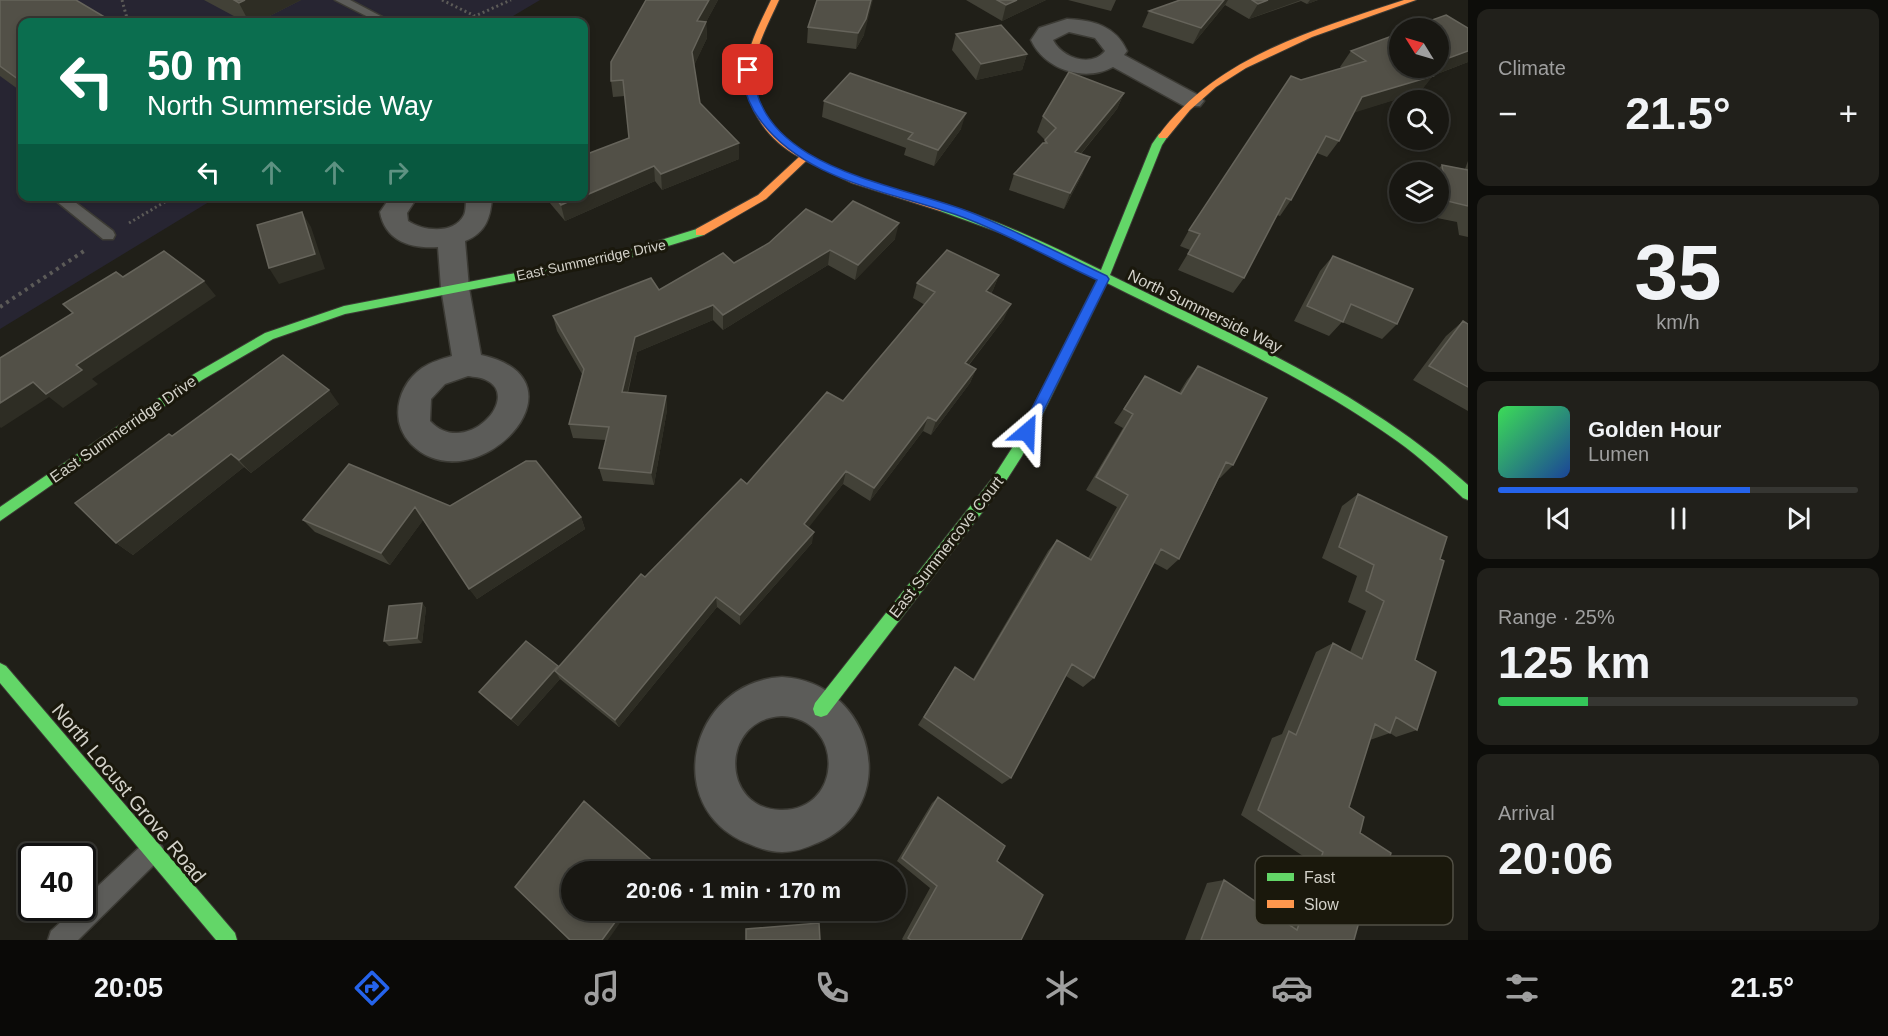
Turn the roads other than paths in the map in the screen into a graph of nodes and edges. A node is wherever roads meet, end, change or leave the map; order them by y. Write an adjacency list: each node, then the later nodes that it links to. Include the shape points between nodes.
1 (341, 0): 5 (lane)
2 (379, 0): 5 (lane)
3 (775, 0): 9 (street, via 752,54 749,87 765,121)
4 (1413, 0): 8 (street, East Summercove Court, via 1279,45)
5 (361, 10): 6 (lane)
6 (378, 18)
7 (1113, 58): 8 (street)
8 (1192, 100): 15 (street, East Summercove Court, via 1157,144)
9 (804, 158): 15 (street, North Summerside Way, via 969,216); 16 (street, East Summerridge Drive, via 762,197 682,239 619,257)
10 (64, 201): 13 (lane)
11 (400, 201): 14 (street, via 394,213 395,224 403,234 434,240)
12 (480, 201): 14 (street, via 477,218 467,229)
13 (108, 235)
14 (451, 236): 16 (street)
15 (1103, 279): 18 (street, North Summerside Way, via 1365,409 1438,462); 21 (street, East Summercove Court, via 1017,452 999,480)
16 (456, 288): 17 (street); 19 (street, East Summerridge Drive, via 344,310 269,336 198,377)
17 (468, 364)
18 (1468, 494)
19 (0, 514)
20 (0, 671): 22 (street, North Locust Grove Road)
21 (821, 709)
22 (152, 851): 23 (lane); 24 (street, North Locust Grove Road)
23 (60, 940)
24 (228, 940)

